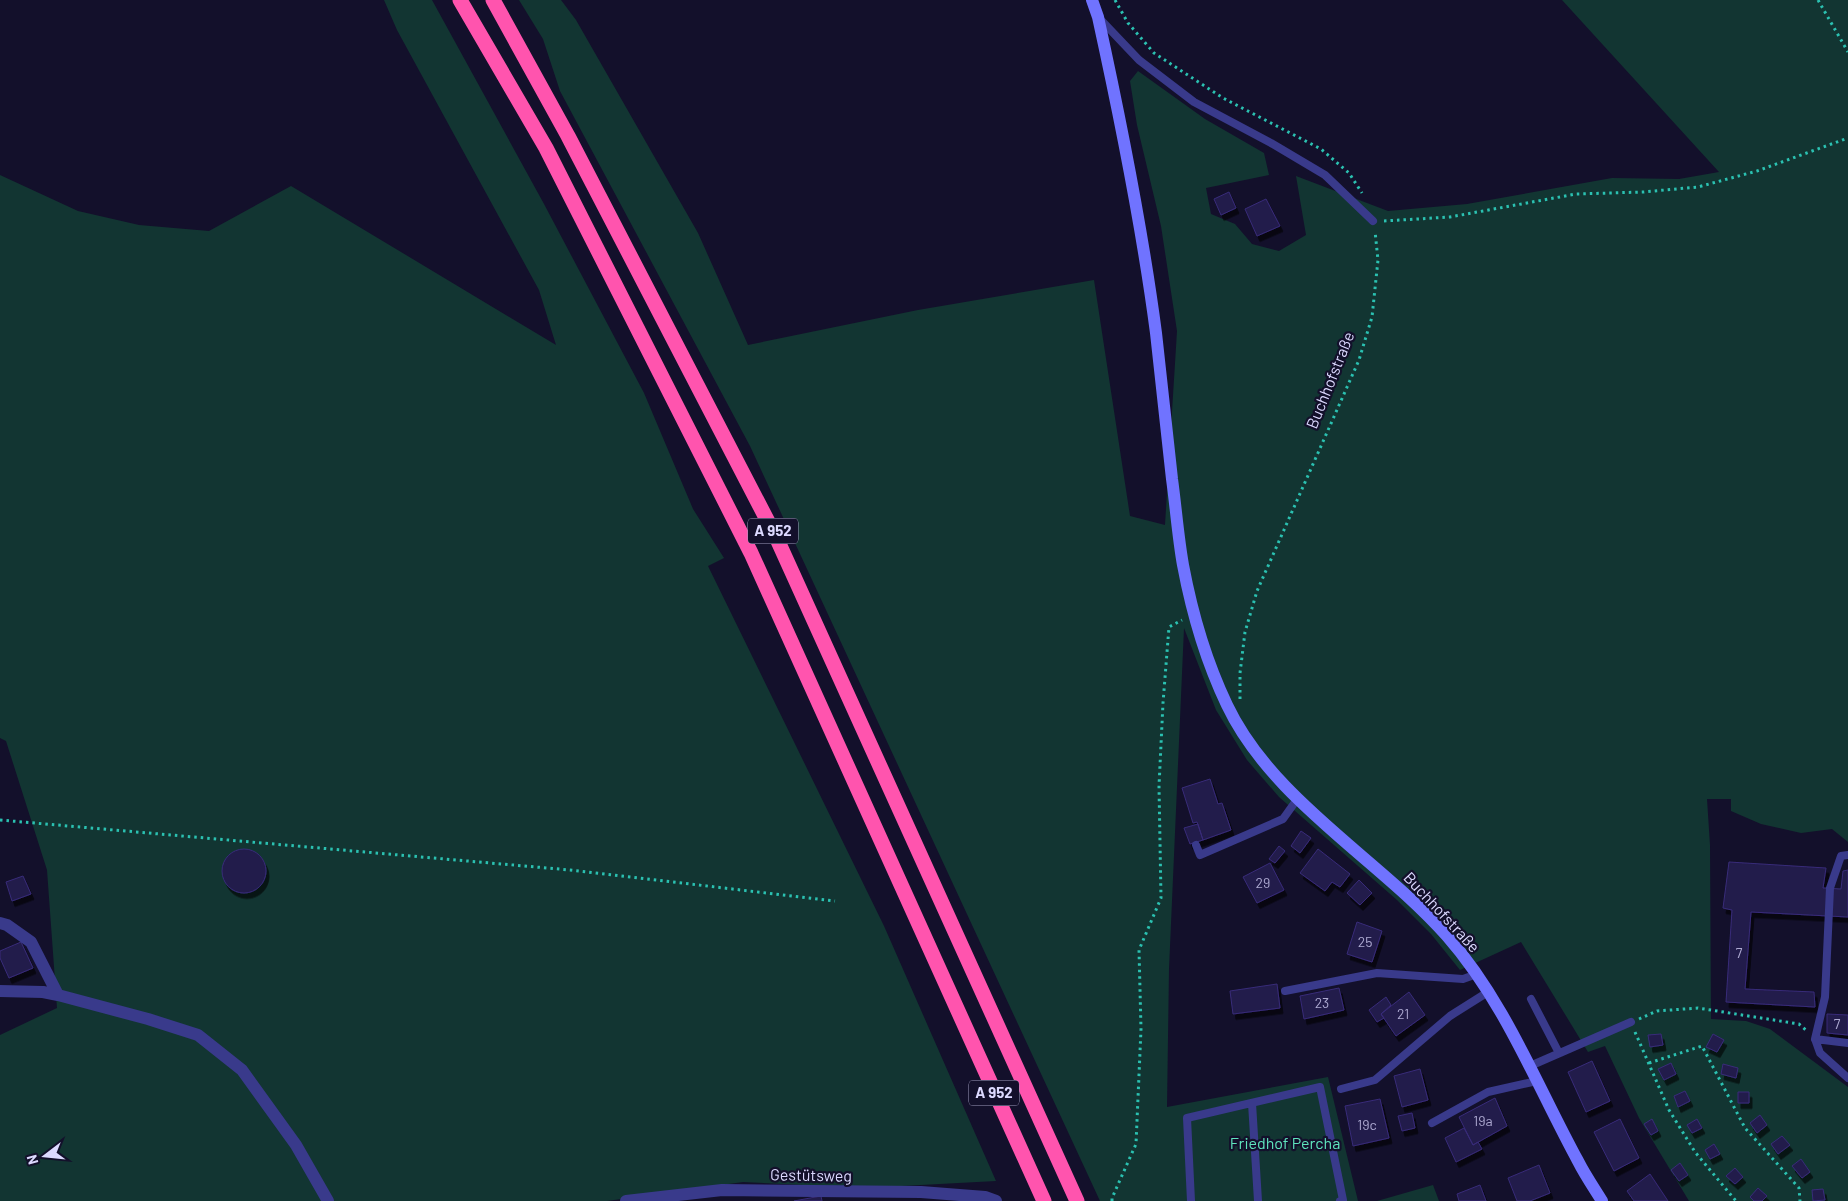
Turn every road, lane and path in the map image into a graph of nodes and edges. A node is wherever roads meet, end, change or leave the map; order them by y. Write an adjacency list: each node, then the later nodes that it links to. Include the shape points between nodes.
1 (460, 0): 39 (highway, A 952, via 546,148 751,553)
2 (493, 0): 40 (highway, A 952, via 568,136 777,539)
3 (1092, 0): 6 (main road, Buchhofstraße)
4 (1115, 0): 9 (path, via 1128,23 1154,53 1224,98 1320,149 1349,173)
5 (1818, 0): 7 (path)
6 (1098, 17): 10 (lane, Buchhofstraße, via 1139,60 1186,96 1326,175); 11 (main road, Buchhofstraße, via 1126,144 1145,252 1182,564)
7 (1848, 52)
8 (1848, 138): 10 (path, via 1757,171 1698,187 1576,194 1450,217)
9 (1364, 196)
10 (1374, 221): 12 (path, Buchhofstraße, via 1378,260 1372,317 1359,360 1257,591 1245,632)
11 (1195, 617): 13 (main road, Buchhofstraße, via 1208,660 1228,707 1278,780); 41 (path, via 1180,620 1169,627 1159,786 1161,898 1139,950 1141,1029 1136,1144)
12 (1240, 702)
13 (1298, 798): 15 (lane, via 1283,819 1200,855); 19 (main road, Buchhofstraße, via 1409,896 1449,938)
14 (0, 820): 17 (path, via 570,870)
15 (1196, 845)
16 (1848, 855): 26 (lane, via 1841,856 1830,888 1825,997)
17 (835, 900)
18 (0, 923): 23 (street, via 31,942)
19 (1477, 974): 21 (lane, via 1463,979 1377,973); 22 (main road, Buchhofstraße)
20 (0, 991): 23 (street)
21 (1285, 991)
22 (1488, 992): 30 (main road, Buchhofstraße); 33 (lane, via 1450,1016 1375,1080)
23 (58, 995): 36 (street, via 198,1035 242,1070 296,1145)
24 (1531, 999): 28 (lane)
25 (1631, 1022): 26 (path, via 1657,1010 1698,1008 1799,1024); 28 (lane); 29 (path)
26 (1815, 1039): 27 (lane); 31 (lane, via 1820,1053)
27 (1848, 1043)
28 (1559, 1053): 30 (lane)
29 (1649, 1063): 46 (path, via 1669,1110 1694,1152); 47 (path, via 1702,1046 1745,1128 1800,1188)
30 (1530, 1066): 32 (main road, Buchhofstraße)
31 (1848, 1078)
32 (1537, 1081): 35 (lane, via 1488,1092); 45 (main road, Buchhofstraße)
33 (1341, 1089)
34 (1252, 1103): 42 (lane, via 1187,1118); 43 (lane); 44 (lane, via 1320,1087 1343,1200)
35 (1432, 1123)
36 (328, 1201)
37 (626, 1201): 38 (street, Gestütsweg, via 722,1190 921,1192 985,1197)
38 (996, 1201)
39 (1044, 1201)
40 (1077, 1201)
41 (1112, 1201)
42 (1191, 1201)
43 (1258, 1201)
44 (1340, 1201)
45 (1602, 1201)
46 (1736, 1201)
47 (1800, 1201)

